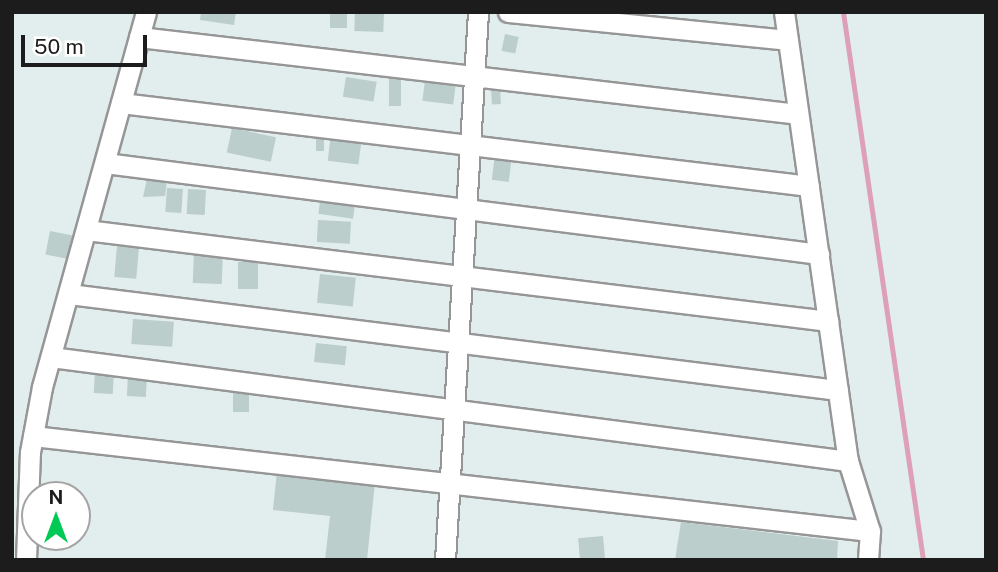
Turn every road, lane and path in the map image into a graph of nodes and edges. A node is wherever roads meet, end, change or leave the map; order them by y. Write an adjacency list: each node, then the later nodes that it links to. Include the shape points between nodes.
1 (146, 12): 5 (street)
2 (478, 12): 7 (street)
3 (508, 12): 6 (street)
4 (784, 12): 6 (street)
5 (139, 37): 7 (street); 8 (street)
6 (788, 40): 9 (street)
7 (475, 79): 9 (street); 10 (street)
8 (121, 103): 10 (street); 11 (street)
9 (798, 114): 12 (street)
10 (470, 148): 12 (street); 13 (street)
11 (104, 163): 13 (street); 14 (street)
12 (809, 186): 15 (street)
13 (462, 210): 15 (street); 16 (street)
14 (86, 230): 16 (street); 17 (street)
15 (819, 254): 18 (street)
16 (461, 278): 18 (street); 19 (street)
17 (69, 294): 19 (street); 20 (street)
18 (828, 321): 21 (street)
19 (455, 346): 21 (street); 22 (street)
20 (51, 357): 22 (street); 23 (street)
21 (838, 390): 24 (street)
22 (452, 409): 24 (street); 25 (street)
23 (33, 436): 25 (street); 27 (street)
24 (848, 461): 26 (street)
25 (450, 483): 26 (street); 28 (street)
26 (870, 531): 29 (street)
27 (26, 560)
28 (444, 560)
29 (868, 560)

